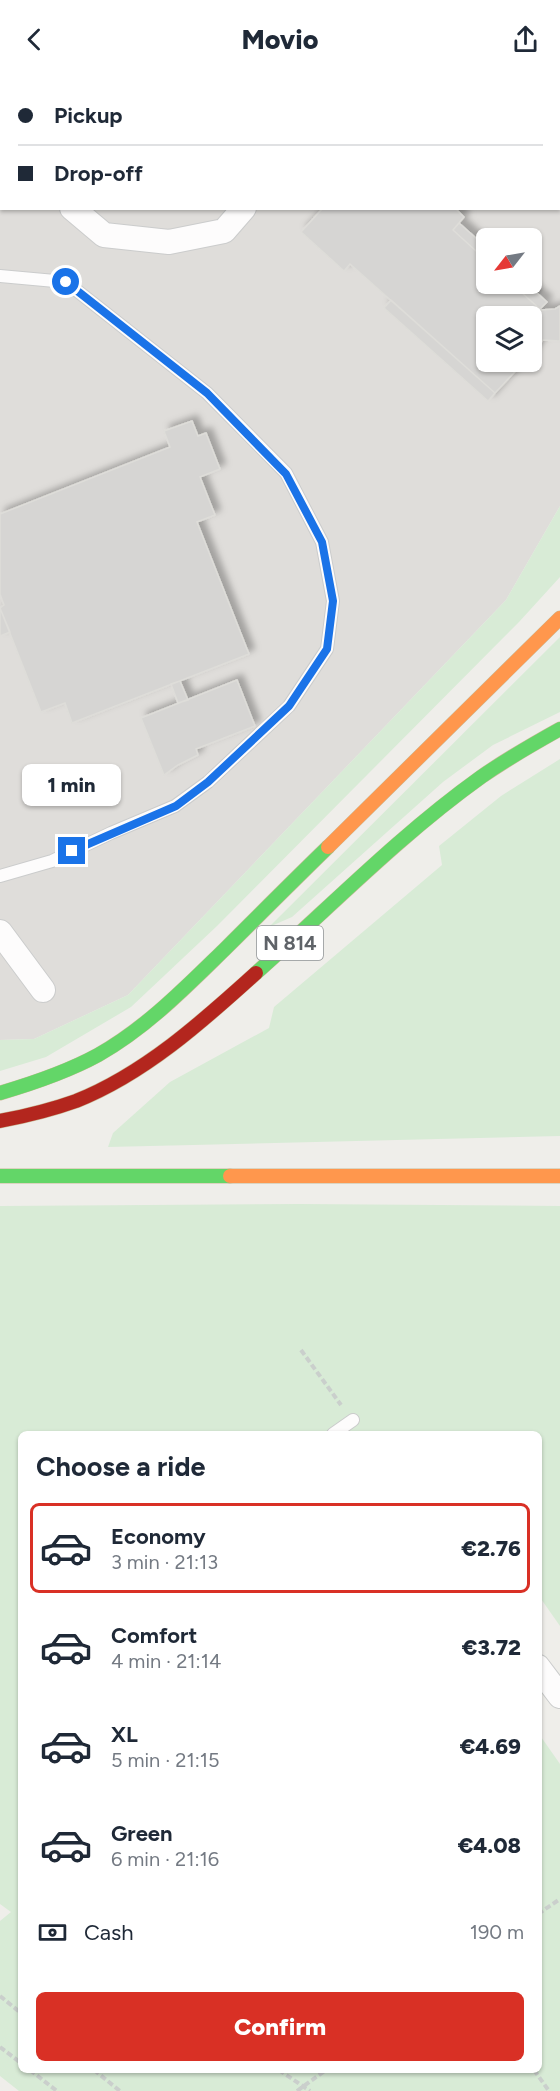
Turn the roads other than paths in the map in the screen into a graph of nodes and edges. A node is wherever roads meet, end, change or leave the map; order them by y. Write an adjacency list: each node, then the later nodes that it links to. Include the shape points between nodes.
1 (74, 210): 2 (street, via 104,236 169,242 224,231)
2 (242, 210)
3 (0, 276): 6 (lane, via 66,282 207,393 286,474 322,542 333,601 327,649 289,706 208,782 176,806 52,861)
4 (560, 618): 9 (highway, via 145,1023 70,1070)
5 (560, 729): 10 (highway, N 814, via 451,800 209,1015 164,1050 110,1084 68,1104)
6 (0, 876)
7 (0, 932): 8 (street)
8 (43, 990)
9 (0, 1093)
10 (0, 1121)
11 (0, 1176): 12 (highway)
12 (560, 1176)
13 (353, 1420): 14 (lane)
14 (337, 1431)
15 (542, 1672): 16 (street)
16 (560, 1696)

